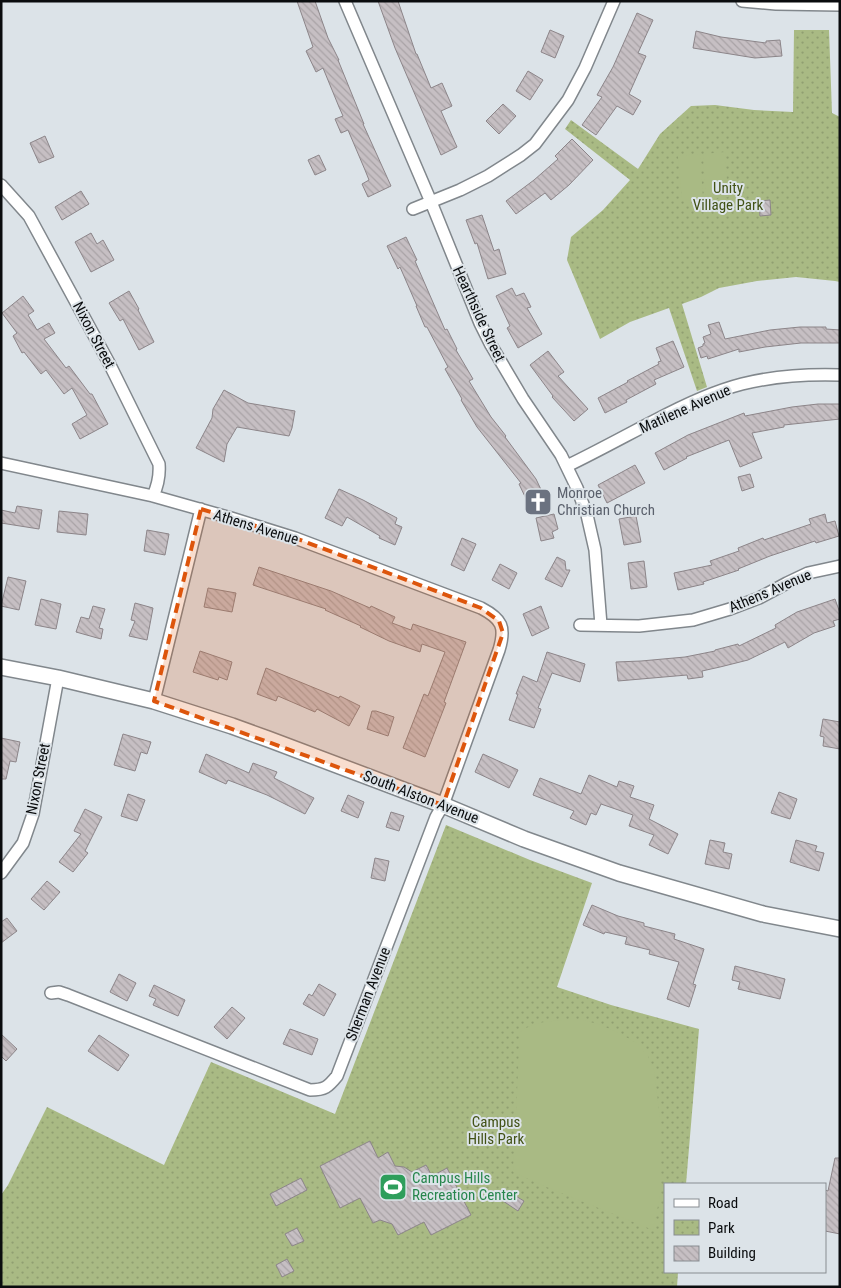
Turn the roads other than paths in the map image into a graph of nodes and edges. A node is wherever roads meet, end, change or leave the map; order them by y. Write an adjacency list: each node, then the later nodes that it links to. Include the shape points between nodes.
1 (345, 1): 6 (street, Hearthside Street)
2 (614, 1): 6 (street, via 568,100 535,144 488,176)
3 (742, 1): 4 (street)
4 (840, 5)
5 (1, 185): 11 (street, Nixon Street, via 29,216 129,400 159,464 158,484)
6 (430, 202): 7 (street); 10 (street, Hearthside Street, via 490,345)
7 (413, 209)
8 (840, 375): 10 (street, Matilene Avenue, via 779,377 725,389 674,410)
9 (1, 463): 11 (street, Athens Avenue)
10 (567, 466): 16 (street, Hearthside Street, via 577,488 595,550)
11 (153, 496): 12 (street, Athens Avenue)
12 (201, 510): 14 (street, Athens Avenue, via 304,542 481,608); 19 (street)
13 (840, 566): 16 (street, Athens Avenue, via 808,573 759,598 705,617 639,626)
14 (499, 621): 20 (street, Sherman Avenue, via 502,633 499,650)
15 (580, 625): 16 (street, Athens Avenue)
16 (601, 625)
17 (1, 667): 18 (street, South Alston Avenue)
18 (58, 678): 19 (street, South Alston Avenue); 21 (street, Nixon Street, via 33,814 23,843)
19 (154, 701): 20 (street, South Alston Avenue, via 241,729)
20 (443, 805): 22 (street, South Alston Avenue, via 524,839 619,872 754,911); 23 (street, Sherman Avenue, via 337,1076 322,1090 310,1090 68,995)
21 (1, 873)
22 (839, 925)
23 (51, 993)

